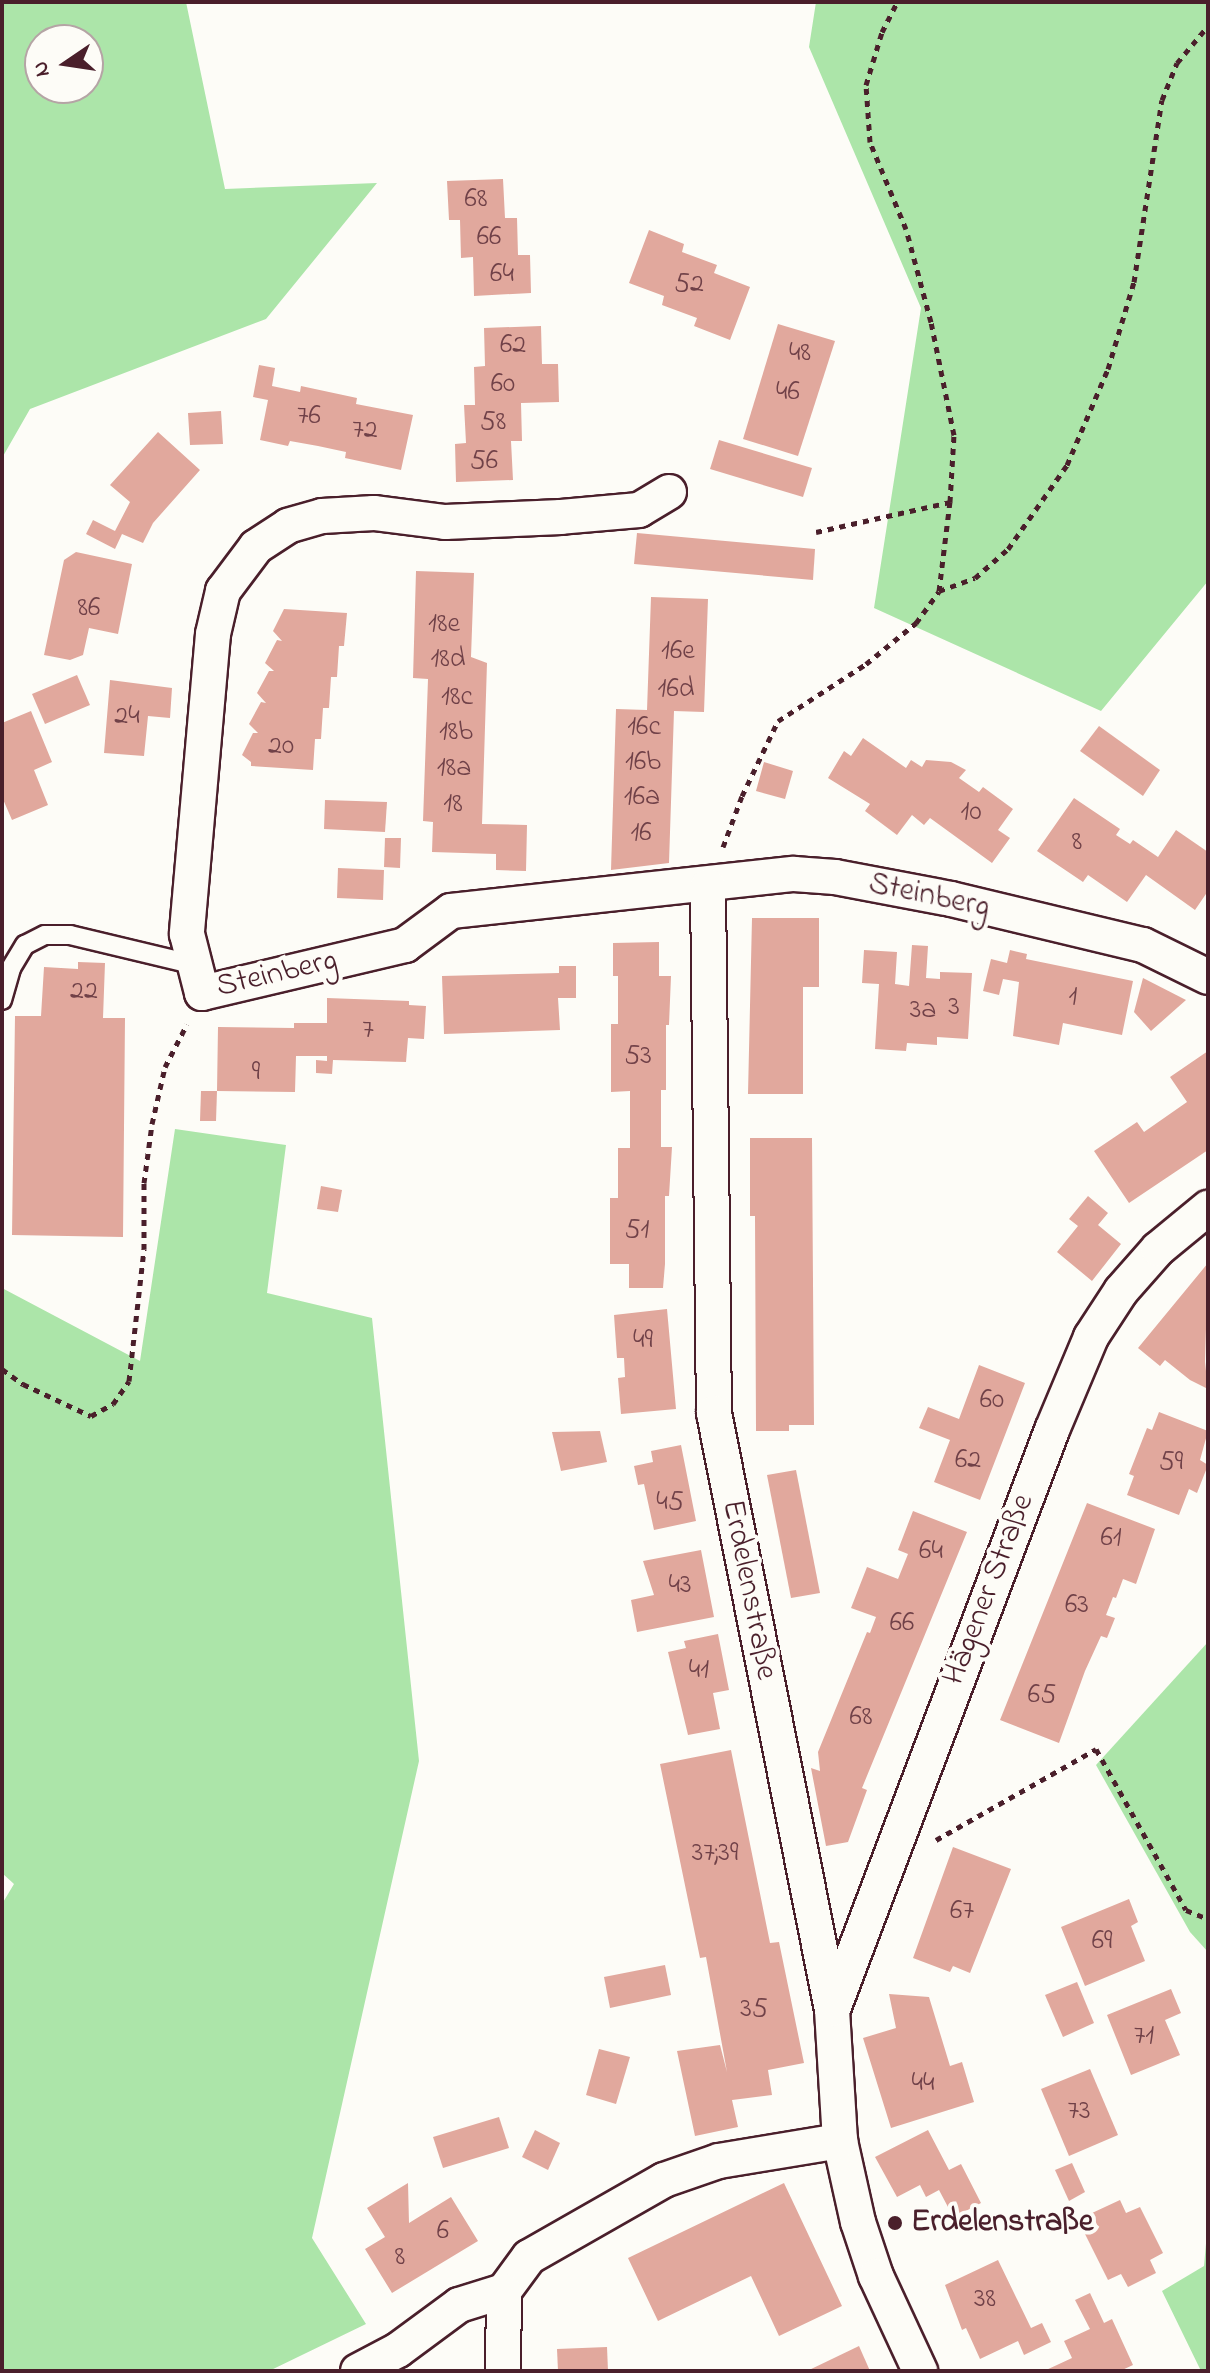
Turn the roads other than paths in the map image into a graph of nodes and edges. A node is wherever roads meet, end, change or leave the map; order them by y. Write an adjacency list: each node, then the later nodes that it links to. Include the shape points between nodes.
1 (669, 492): 4 (street, Steinberg, via 639,510 561,517 445,522 374,513 322,516 288,526 256,547 223,591 213,634 187,934)
2 (708, 886): 3 (street, Steinberg, via 752,876 835,877 1143,945); 4 (street, Steinberg, via 451,911 405,945); 7 (street, Erdelenstraße, via 714,1413)
3 (1206, 973)
4 (199, 979): 5 (lane, via 70,935 45,935 25,945 11,968)
5 (2, 1000)
6 (1208, 1208): 7 (street, Hägener Straße, via 1158,1249 1091,1337)
7 (832, 2010): 8 (street, Erdelenstraße)
8 (840, 2141): 9 (street, via 719,2161 664,2180 529,2257); 12 (street, Erdelenstraße, via 876,2276)
9 (504, 2291): 10 (street, via 459,2305 398,2350); 11 (street)
10 (358, 2371)
11 (503, 2371)
12 (920, 2371)

